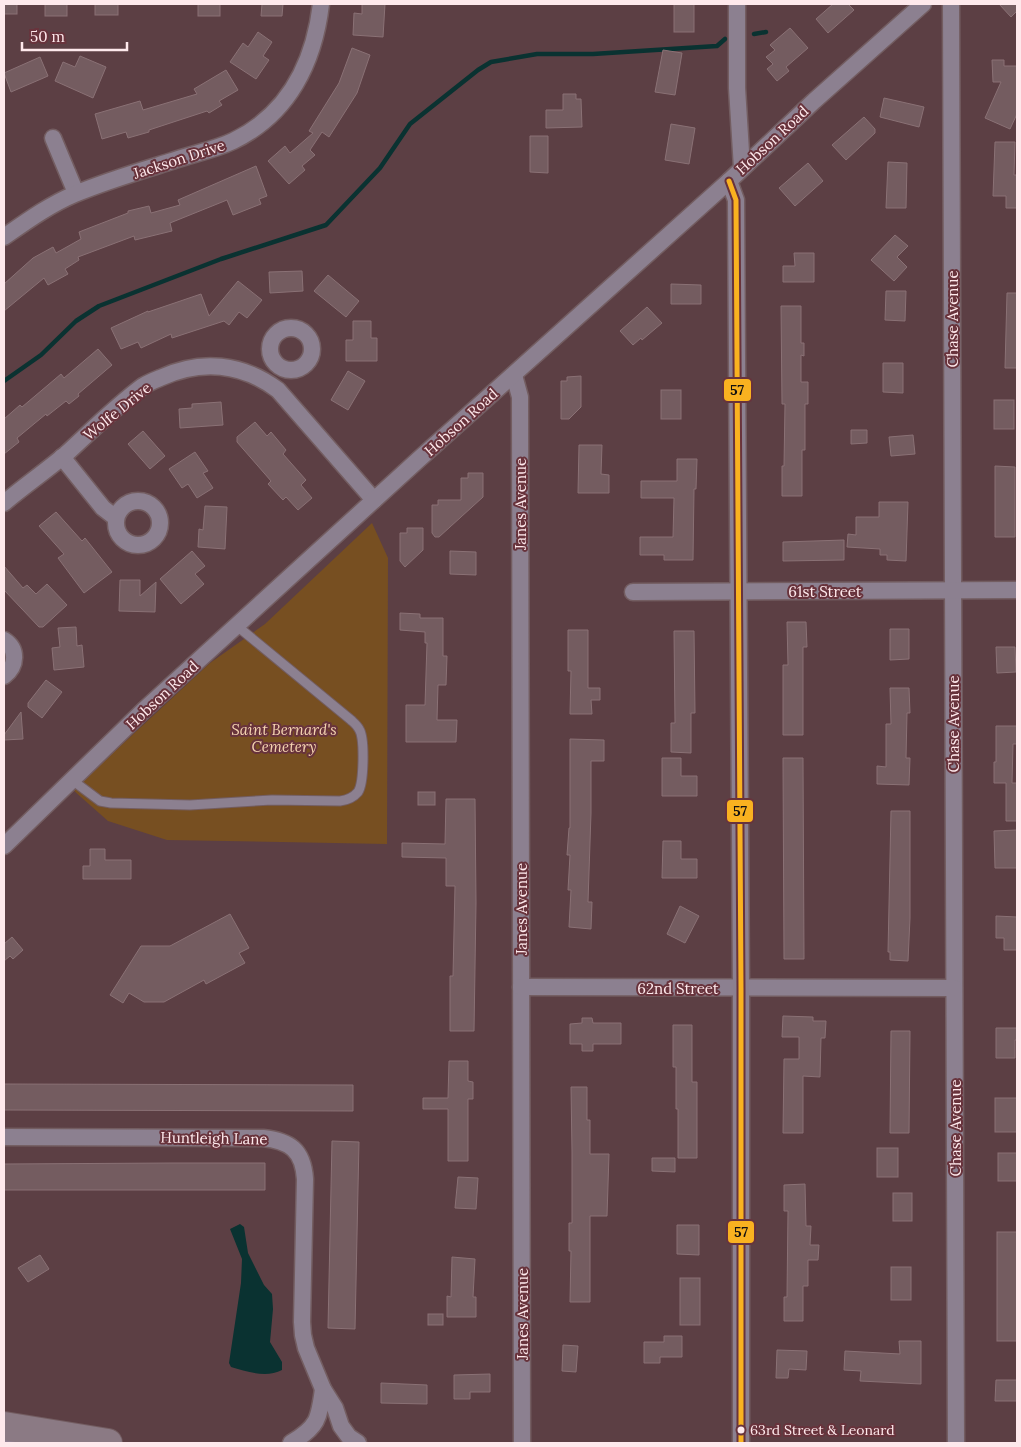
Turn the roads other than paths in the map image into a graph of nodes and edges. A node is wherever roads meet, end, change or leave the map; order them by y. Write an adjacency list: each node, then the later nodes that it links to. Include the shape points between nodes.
1 (321, 4): 8 (street, Jackson Drive, via 314,43 300,77 288,96 258,126 218,148 172,160)
2 (737, 4): 6 (street, via 737,88)
3 (923, 4): 6 (street, Hobson Road)
4 (951, 4): 17 (street, Chase Avenue)
5 (53, 138): 8 (street)
6 (742, 168): 7 (street, Hobson Road)
7 (729, 181): 11 (street, Hobson Road); 20 (street, via 736,200)
8 (76, 194): 9 (street, Jackson Drive, via 47,207)
9 (4, 237)
10 (278, 366): 12 (street)
11 (514, 374): 14 (street, Hobson Road); 26 (street, Janes Avenue, via 520,396)
12 (266, 381): 13 (street, Wolfe Drive, via 223,367 192,367 176,371 145,385); 14 (street, Wolfe Drive, via 278,390)
13 (62, 458): 15 (street, Wolfe Drive); 16 (street, via 103,508)
14 (374, 500): 21 (street, Hobson Road)
15 (4, 503)
16 (116, 518)
17 (952, 590): 18 (street, 61st Street); 20 (street, 61st Street); 28 (street, Chase Avenue)
18 (1017, 590)
19 (634, 592): 20 (street, 61st Street)
20 (737, 592): 27 (street)
21 (238, 626): 24 (street, Hobson Road); 24 (lane, via 359,729 362,740 361,786 356,794 349,800 340,801 272,800 190,805 110,803 100,801)
22 (4, 640): 23 (street, via 11,645 14,658 10,671)
23 (4, 676)
24 (72, 780): 25 (street, Hobson Road)
25 (4, 846)
26 (521, 987): 27 (street, 62nd Street); 37 (street, Janes Avenue)
27 (741, 988): 28 (street, 62nd Street); 38 (street)
28 (954, 988): 39 (street, Chase Avenue)
29 (4, 1137): 30 (street, Huntleigh Lane, via 263,1138 279,1140 292,1147 300,1157 305,1179 303,1335)
30 (323, 1389): 35 (street, Huntleigh Lane, via 320,1416 306,1435); 36 (street, Huntleigh Lane, via 341,1426)
31 (4, 1426): 34 (highway)
32 (4, 1442): 33 (main road)
33 (78, 1443)
34 (108, 1443)
35 (291, 1443)
36 (358, 1443)
37 (522, 1443)
38 (741, 1443)
39 (956, 1443)

